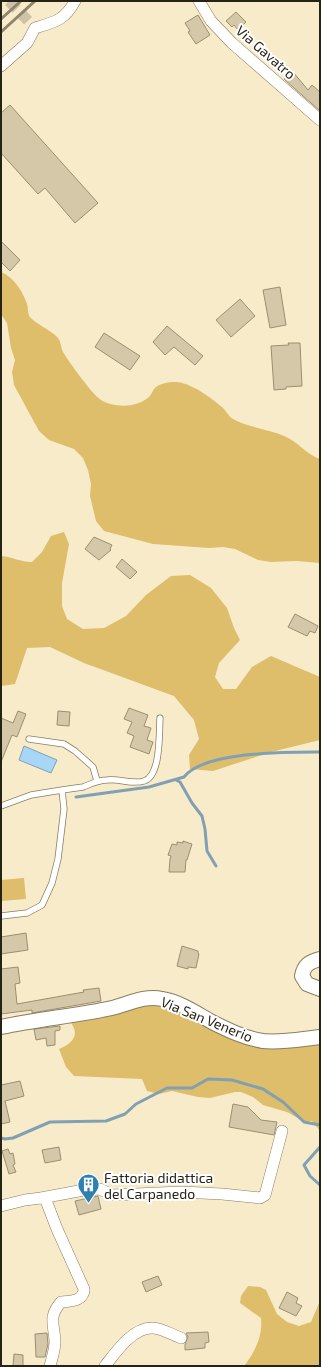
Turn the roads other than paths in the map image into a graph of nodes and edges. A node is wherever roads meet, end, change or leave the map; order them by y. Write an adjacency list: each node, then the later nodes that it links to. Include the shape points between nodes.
1 (75, 1): 3 (street, via 70,12 58,20 35,28 27,43)
2 (199, 1): 4 (street, Via Gavatro, via 211,21 232,43)
3 (1, 66)
4 (320, 120)
5 (160, 718): 7 (lane, via 157,758 151,777 133,782)
6 (29, 739): 7 (lane, via 64,744 75,750 93,767)
7 (97, 781): 8 (lane, via 83,787)
8 (62, 790): 9 (lane, via 31,795); 10 (lane, via 64,809 58,859 52,883 42,905 27,913)
9 (1, 806)
10 (1, 916)
11 (320, 959): 12 (street, via 307,964 302,976 307,984)
12 (320, 989)
13 (1, 1027): 14 (street, Via San Venerio, via 112,1008 148,998 161,998 241,1036 263,1041)
14 (320, 1037)
15 (282, 1131): 16 (street, via 264,1195 260,1198 182,1192 112,1195 100,1189)
16 (45, 1198): 17 (street); 19 (street, via 84,1289 81,1298 61,1302 53,1314 52,1328 55,1340)
17 (1, 1206)
18 (181, 1338): 20 (street, via 152,1327 139,1331 125,1342)
19 (50, 1366)
20 (105, 1366)

